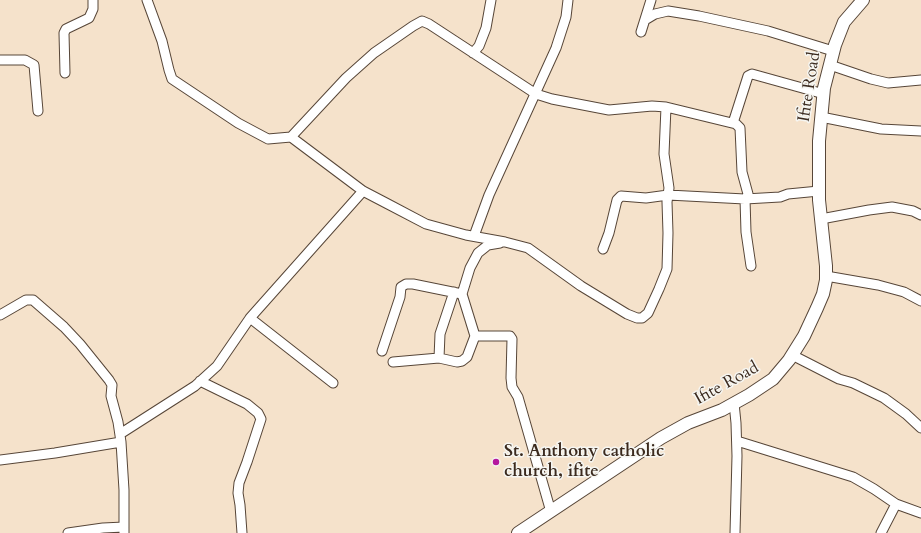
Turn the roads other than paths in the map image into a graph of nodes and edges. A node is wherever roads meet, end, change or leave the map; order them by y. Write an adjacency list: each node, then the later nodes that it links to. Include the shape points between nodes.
1 (93, 0): 13 (street, via 89,18 66,29 64,33)
2 (147, 0): 22 (street, via 172,79 268,139)
3 (491, 0): 10 (street, via 486,28 479,46)
4 (568, 0): 15 (street, via 566,17 556,48)
5 (651, 0): 7 (street)
6 (863, 0): 9 (street, Ifite Road, via 844,22)
7 (645, 20): 8 (street); 9 (street, via 668,11 699,16 768,31)
8 (641, 32)
9 (833, 51): 12 (street, Ifite Road)
10 (473, 53): 15 (street); 22 (street, via 422,21 374,53 346,78)
11 (0, 60): 18 (street, via 25,60 34,65)
12 (830, 65): 14 (street, via 888,83); 16 (street, Ifite Road)
13 (66, 73)
14 (921, 80)
15 (536, 94): 17 (street, via 610,110); 29 (street, via 489,195)
16 (824, 94): 19 (street, Ifite Road); 20 (street, via 752,74 748,76)
17 (666, 107): 20 (street); 25 (street, via 664,154)
18 (38, 111)
19 (822, 117): 21 (street, via 881,130); 24 (street, Ifite Road, via 819,141)
20 (733, 123): 26 (street, via 740,128 742,172 748,194)
21 (921, 131)
22 (292, 137): 23 (street)
23 (362, 191): 29 (street, via 426,224); 37 (street)
24 (819, 192): 26 (street); 28 (street, Ifite Road)
25 (668, 196): 26 (street); 30 (street, via 667,269 648,313 642,318 620,310 528,248); 31 (street, via 619,197)
26 (745, 199): 32 (street)
27 (921, 215): 28 (street, via 892,207)
28 (821, 219): 33 (street, Ifite Road)
29 (474, 236): 30 (street)
30 (506, 242): 34 (street, via 488,245 478,253)
31 (603, 249)
32 (751, 266)
33 (826, 276): 35 (street, via 878,285); 40 (street, Ifite Road, via 817,308)
34 (458, 293): 38 (street); 39 (street, via 413,284 401,287); 41 (street, via 440,334)
35 (921, 300)
36 (0, 315): 47 (street, via 26,300 33,300 64,327 112,385 111,396)
37 (250, 318): 43 (street, via 217,366); 44 (street)
38 (476, 336): 41 (street, via 467,357 462,361); 51 (street, via 510,336 512,339 512,387 518,397)
39 (382, 351)
40 (792, 355): 45 (street, Ifite Road, via 773,378); 46 (street, via 884,398)
41 (439, 358): 42 (street)
42 (393, 362)
43 (200, 381): 47 (street); 55 (street, via 247,404 261,419 239,483)
44 (333, 383)
45 (734, 404): 48 (street); 51 (street, Ifite Road, via 688,423 661,438)
46 (921, 428)
47 (120, 438): 49 (street, via 55,453); 53 (street)
48 (737, 442): 50 (street, via 853,477); 57 (street)
49 (0, 460)
50 (896, 504): 52 (street); 58 (street)
51 (551, 512): 56 (street, Ifite Road)
52 (921, 513)
53 (124, 530): 54 (street, via 103,528)
54 (68, 533)
55 (242, 533)
56 (518, 533)
57 (735, 533)
58 (881, 533)

